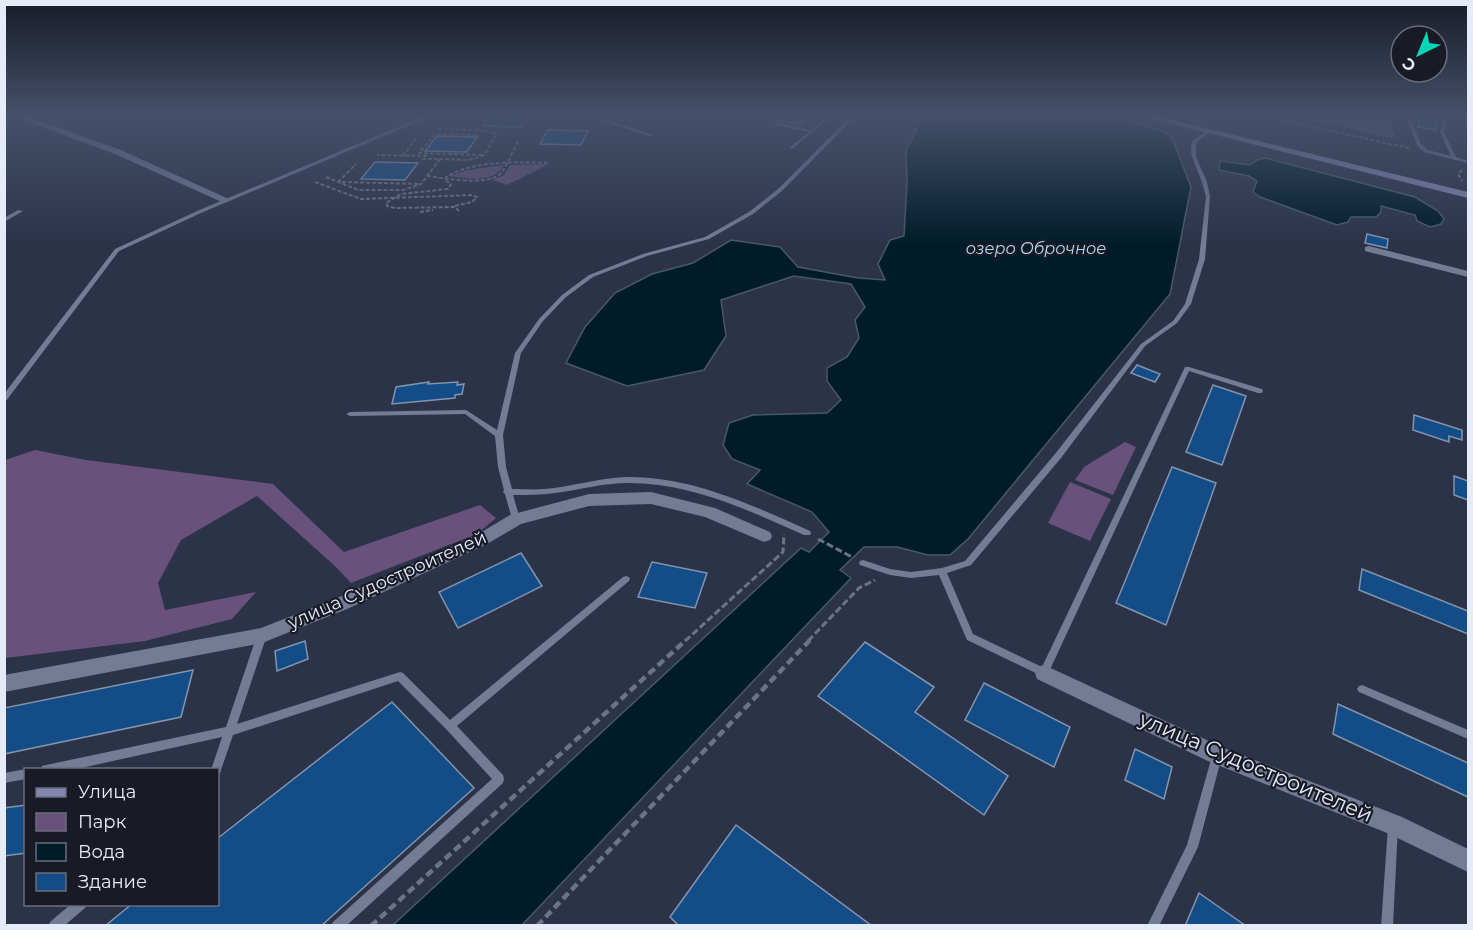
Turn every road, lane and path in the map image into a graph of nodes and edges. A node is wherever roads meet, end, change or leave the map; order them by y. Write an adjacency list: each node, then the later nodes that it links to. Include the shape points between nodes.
1 (130, 157): 27 (street)
2 (329, 157): 27 (lane)
3 (420, 157): 10 (path)
4 (477, 157): 10 (path)
5 (510, 157): 14 (path)
6 (813, 157): 38 (lane, via 752,213 707,238 645,255 591,276 564,296 518,353)
7 (1192, 157): 46 (lane, via 1207,186 1208,197 1202,259 1188,304 1175,322 1143,345 1058,456 968,563)
8 (1313, 157): 24 (main road)
9 (1454, 158): 11 (lane)
10 (440, 159): 17 (path)
11 (1468, 162)
12 (549, 163): 14 (path)
13 (356, 164): 21 (path)
14 (506, 164): 19 (path, via 461,170); 19 (path, via 500,174 489,179)
15 (1460, 170): 16 (path)
16 (1458, 174)
17 (428, 176): 19 (path); 22 (path)
18 (326, 177): 21 (path)
19 (446, 177): 26 (path, via 451,184 448,189)
20 (315, 182): 25 (path, via 361,199)
21 (338, 182): 22 (path); 23 (path, via 358,190)
22 (421, 184): 23 (path, via 403,190)
23 (375, 190): 25 (path)
24 (1468, 195)
25 (369, 198): 26 (path)
26 (392, 198): 28 (path, via 387,206); 28 (path, via 477,197 472,202)
27 (226, 200): 36 (lane, via 117,250)
28 (444, 208): 30 (path, via 455,207); 31 (path)
29 (20, 211): 32 (lane)
30 (459, 211)
31 (420, 212)
32 (4, 221)
33 (1369, 249): 34 (street)
34 (1468, 274)
35 (1260, 391): 50 (lane, via 1187,368)
36 (4, 399)
37 (350, 414): 38 (lane, via 466,412)
38 (499, 435): 39 (lane)
39 (507, 492): 40 (lane); 42 (lane, via 544,492 628,480 684,486 738,502)
40 (516, 519): 43 (street, улица Судостроителей, via 589,500 651,498 709,512); 49 (street, улица Судостроителей, via 481,540)
41 (784, 533): 66 (path, via 783,552)
42 (811, 535): 44 (path)
43 (764, 536)
44 (855, 559)
45 (863, 563): 47 (lane)
46 (942, 571): 47 (lane, via 911,575); 50 (lane, via 970,637)
47 (890, 572): 67 (path, via 859,588)
48 (626, 579): 53 (lane)
49 (262, 635): 51 (street, улица Судостроителей); 54 (lane)
50 (1044, 673): 56 (street, улица Судостроителей)
51 (4, 684)
52 (1362, 689): 55 (lane)
53 (450, 726): 54 (lane, via 400,676); 65 (lane, via 499,779)
54 (230, 731): 57 (lane); 58 (lane)
55 (1468, 735)
56 (1217, 754): 61 (street, улица Судостроителей); 68 (lane, via 1192,847)
57 (55, 768)
58 (217, 768)
59 (24, 774): 60 (lane)
60 (4, 778)
61 (1394, 825): 62 (street, улица Судостроителей); 69 (lane)
62 (1468, 861)
63 (79, 906): 64 (lane)
64 (54, 926)
65 (337, 926)
66 (371, 926)
67 (537, 926)
68 (1152, 926)
69 (1387, 926)

